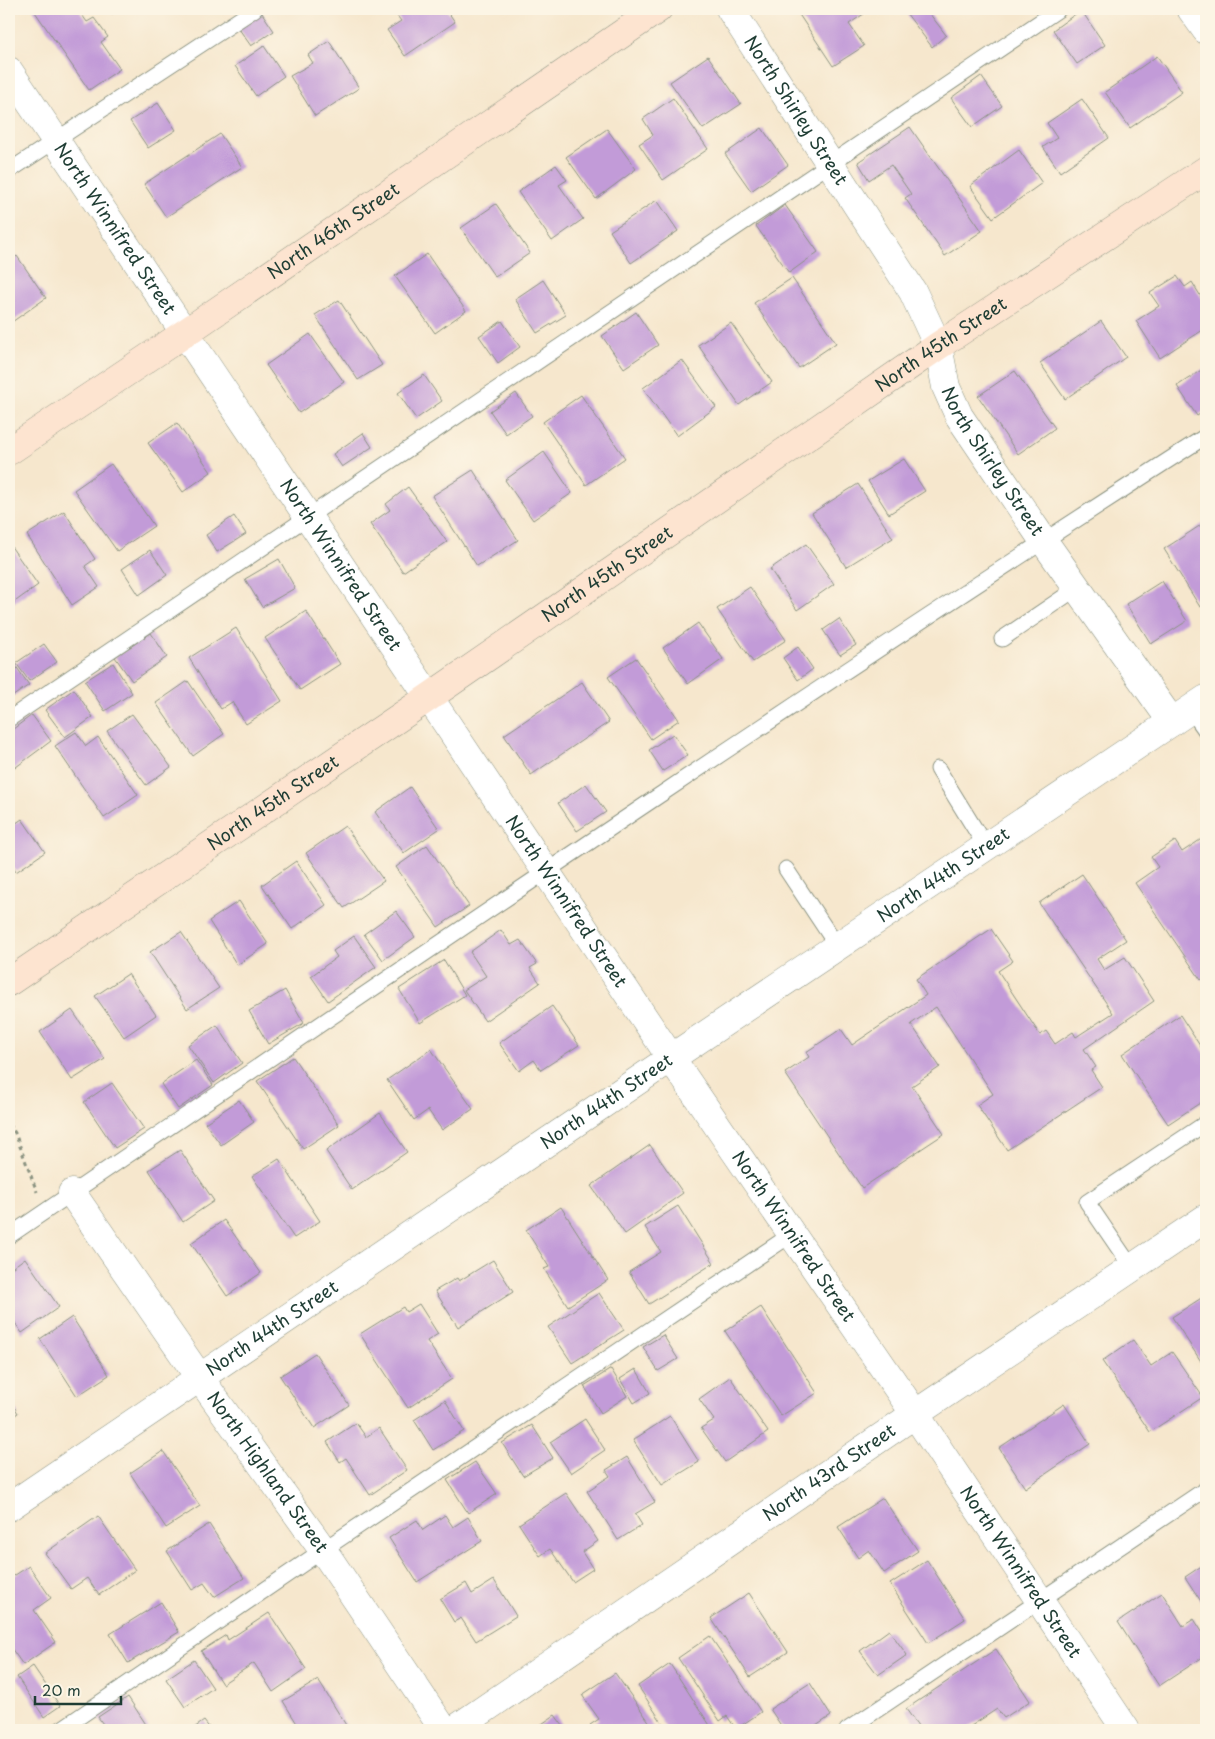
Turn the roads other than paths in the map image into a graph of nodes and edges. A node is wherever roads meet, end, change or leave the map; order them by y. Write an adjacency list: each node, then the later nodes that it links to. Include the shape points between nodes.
1 (255, 9): 8 (lane)
2 (658, 9): 12 (street, North 46th Street)
3 (730, 9): 9 (street, North Shirley Street)
4 (1059, 9): 9 (lane)
5 (1191, 9): 6 (street)
6 (1206, 30)
7 (9, 71): 8 (street, North Winnifred Street)
8 (55, 140): 11 (lane); 12 (street, North Winnifred Street)
9 (830, 164): 13 (street, North Shirley Street, via 913,292); 16 (lane)
10 (1206, 170): 13 (street, North 45th Street)
11 (9, 171)
12 (185, 333): 15 (street, North 46th Street); 16 (street, North Winnifred Street)
13 (938, 346): 17 (street, North Shirley Street, via 946,387 959,416); 20 (street, North 45th Street)
14 (1206, 436): 17 (lane)
15 (9, 451)
16 (308, 517): 20 (street, North Winnifred Street); 22 (lane)
17 (1043, 540): 18 (street, North Shirley Street); 26 (lane)
18 (1077, 588): 19 (lane); 21 (street, North Shirley Street)
19 (1002, 638)
20 (428, 698): 26 (street, North Winnifred Street); 28 (street, North 45th Street)
21 (1194, 715): 24 (street, North 44th Street)
22 (9, 719)
23 (938, 769): 24 (lane)
24 (986, 847): 27 (street, North 44th Street)
25 (786, 870): 27 (lane)
26 (546, 872): 29 (street, North Winnifred Street); 31 (lane)
27 (838, 946): 29 (street, North 44th Street)
28 (9, 982)
29 (671, 1058): 33 (street, North Winnifred Street); 36 (street, North 44th Street)
30 (1206, 1123): 35 (lane, via 1087,1202)
31 (62, 1200): 34 (lane); 36 (street, North Highland Street)
32 (1206, 1218): 35 (street, North 43rd Street)
33 (792, 1234): 37 (street, North Winnifred Street); 40 (lane)
34 (9, 1236)
35 (1132, 1268): 37 (street, North 43rd Street)
36 (199, 1377): 39 (street, North 44th Street); 40 (street, North Highland Street)
37 (915, 1414): 41 (street, North Winnifred Street); 44 (street, North 43rd Street)
38 (1206, 1488): 41 (lane)
39 (9, 1507)
40 (323, 1550): 42 (lane); 43 (street, North Highland Street)
41 (1040, 1601): 45 (lane); 46 (street, North Winnifred Street)
42 (60, 1730)
43 (444, 1730)
44 (454, 1730)
45 (847, 1730)
46 (1126, 1730)

